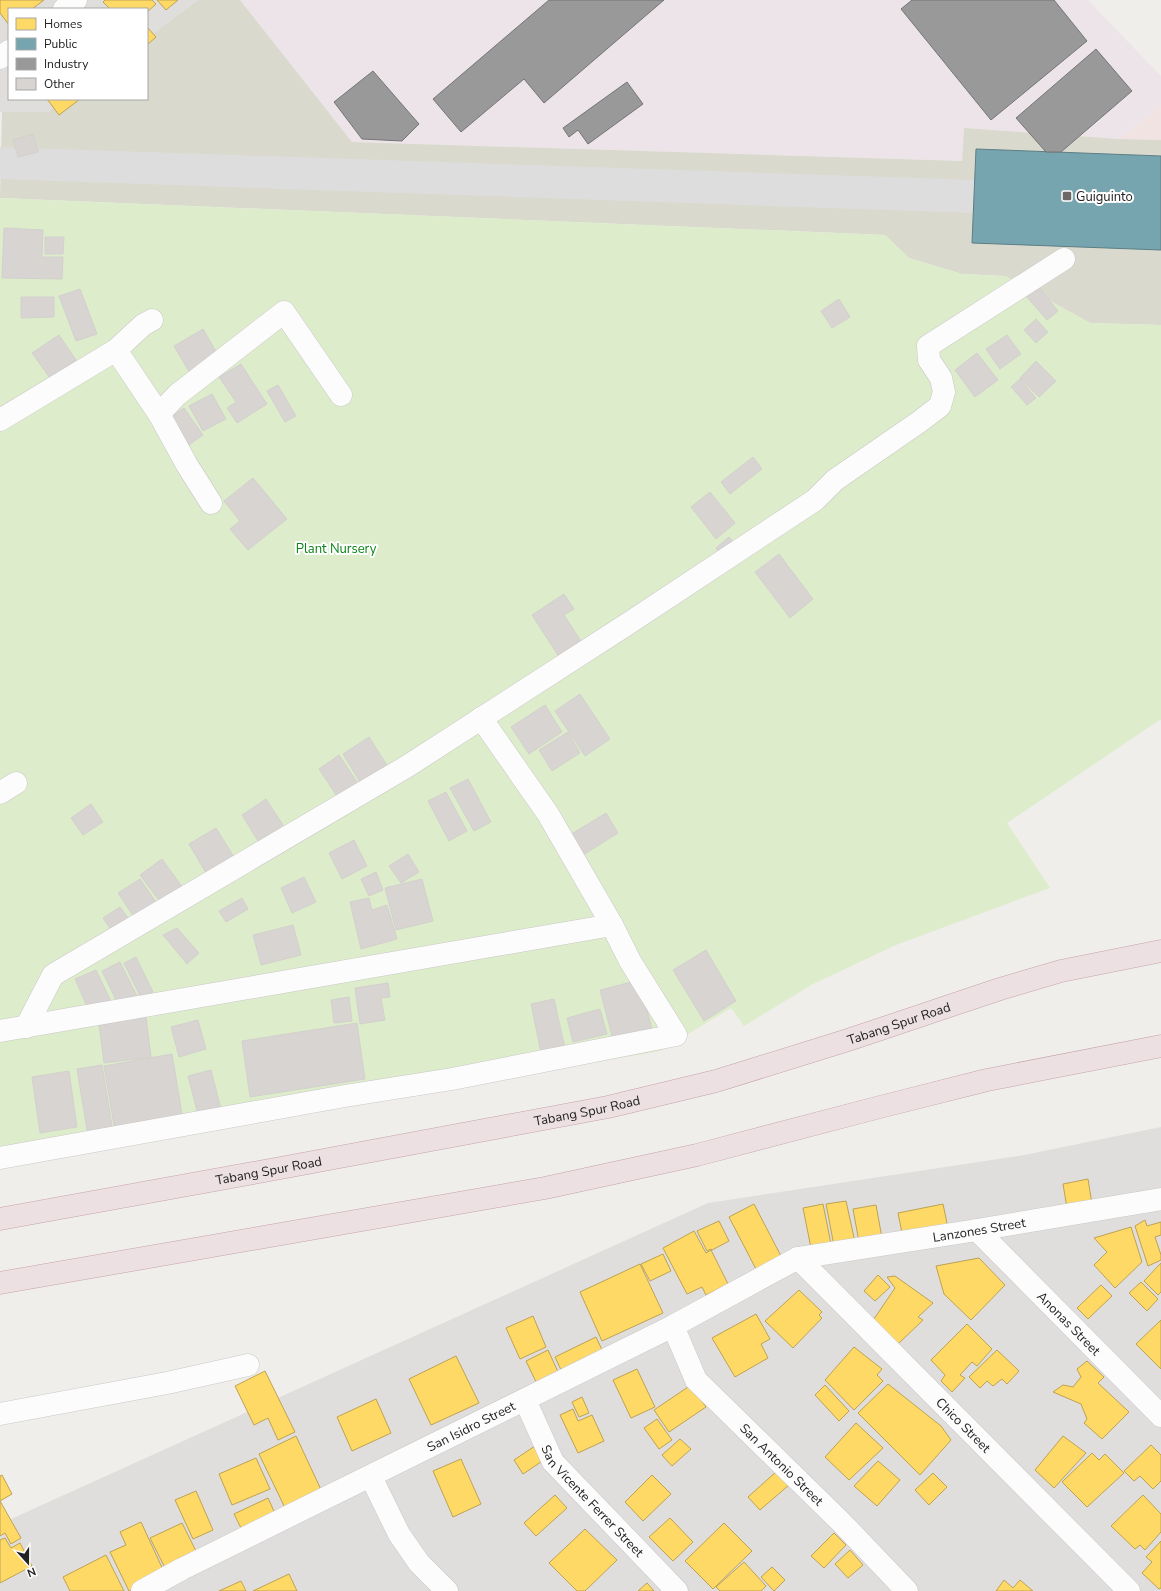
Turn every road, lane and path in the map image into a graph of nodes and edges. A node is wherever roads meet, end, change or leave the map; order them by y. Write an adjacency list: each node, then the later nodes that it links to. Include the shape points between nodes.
1 (76, 0): 2 (street)
2 (65, 8)
3 (8, 52): 4 (street)
4 (0, 58)
5 (1064, 259): 12 (street, via 928,346 929,360 941,378 944,392 940,406 835,480 815,500)
6 (152, 320): 7 (street)
7 (116, 350): 9 (street); 10 (street)
8 (340, 395): 9 (street, via 284,312 177,395)
9 (159, 414): 11 (street)
10 (0, 420)
11 (211, 503)
12 (481, 718): 13 (street, via 548,814); 15 (street, via 406,767 53,975)
13 (612, 925): 15 (street); 18 (street, via 630,961 676,1035 452,1079 329,1098)
14 (1161, 951): 20 (highway, Tabang Spur Road, via 1061,971 716,1081 608,1107)
15 (26, 1027): 16 (street)
16 (0, 1031)
17 (1161, 1046): 23 (highway, via 987,1080 697,1155 545,1188)
18 (0, 1158)
19 (1159, 1202): 21 (street, Lanzones Street)
20 (0, 1218)
21 (977, 1230): 22 (street, Lanzones Street); 28 (street, Anonas Street)
22 (798, 1258): 24 (street, San Isidro Street); 34 (street, Chico Street)
23 (0, 1284)
24 (674, 1326): 26 (street, San Isidro Street); 33 (street, San Antonio Street, via 696,1380 841,1522)
25 (248, 1365): 27 (street)
26 (526, 1400): 29 (street, San Isidro Street); 32 (street, San Vicente Ferrer Street, via 553,1462)
27 (0, 1414)
28 (1161, 1416)
29 (371, 1477): 30 (street, San Isidro Street); 31 (street, via 398,1534 419,1563)
30 (142, 1591)
31 (447, 1591)
32 (677, 1591)
33 (907, 1591)
34 (1129, 1591)

